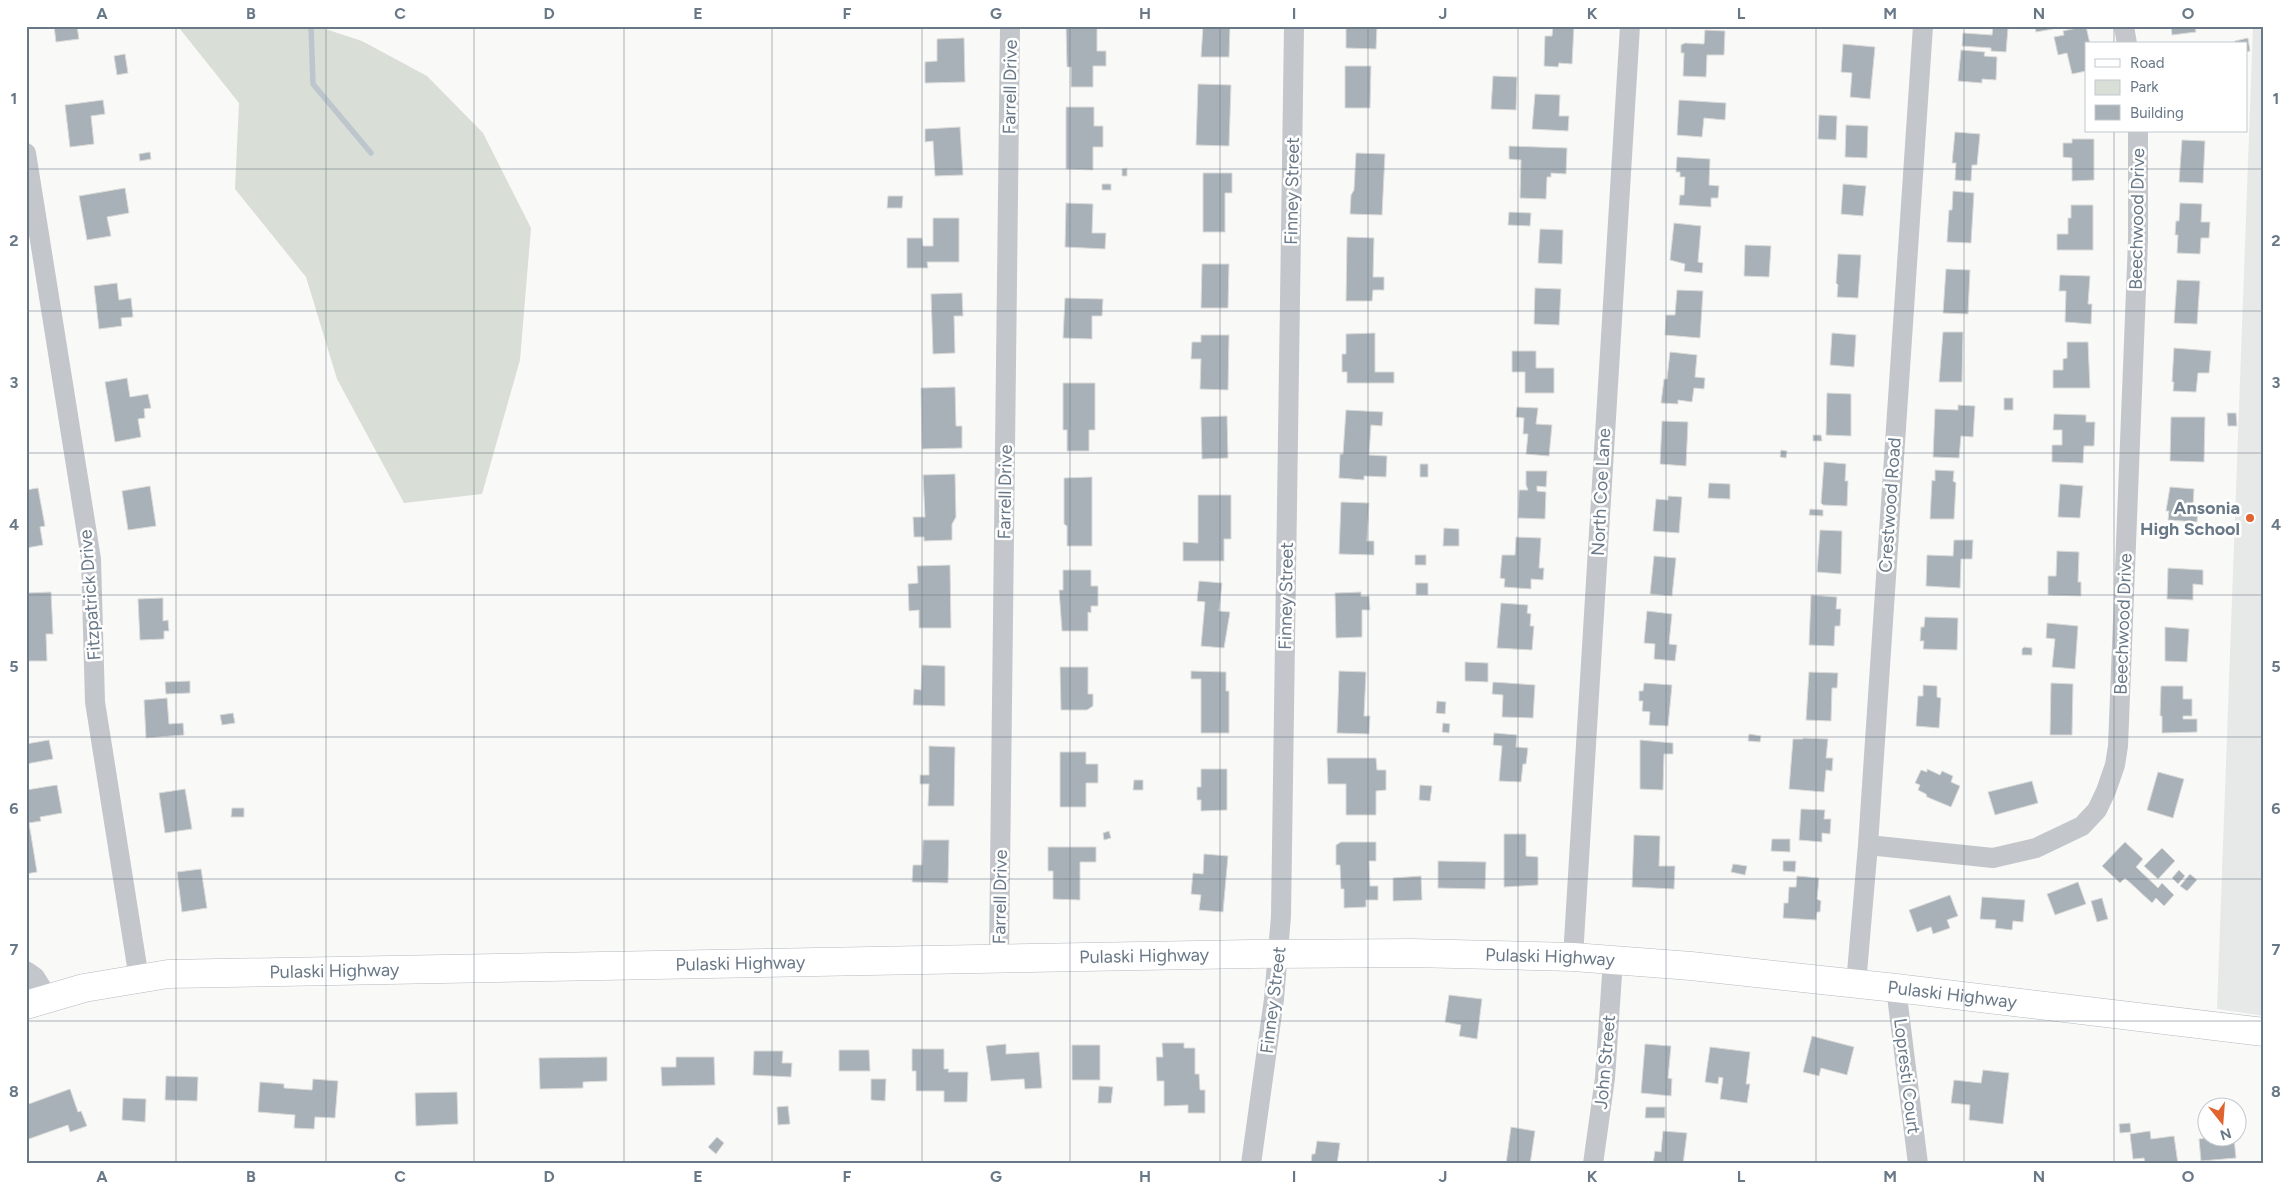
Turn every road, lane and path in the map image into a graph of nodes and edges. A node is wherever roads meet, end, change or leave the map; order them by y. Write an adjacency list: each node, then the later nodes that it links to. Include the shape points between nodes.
1 (1010, 26): 11 (street, Farrell Drive)
2 (1294, 26): 10 (street, Finney Street)
3 (1630, 26): 12 (street, North Coe Lane)
4 (1923, 26): 9 (street, Crestwood Road)
5 (2124, 26): 6 (street)
6 (2127, 42)
7 (2138, 132): 9 (street, Beechwood Drive, via 2138,240 2118,746 2106,791 2097,810 2082,826 2036,848 1993,858)
8 (26, 154): 15 (street, Fitzpatrick Drive, via 91,559 95,702)
9 (1868, 845): 16 (street, Crestwood Road)
10 (1279, 954): 11 (main road, Pulaski Highway); 12 (main road, Pulaski Highway); 20 (street, Finney Street)
11 (999, 957): 15 (main road, Pulaski Highway, via 178,974)
12 (1573, 957): 13 (main road, Pulaski Highway)
13 (1614, 960): 16 (main road, Pulaski Highway); 21 (street, John Street, via 1605,1078)
14 (26, 974): 18 (street, via 33,980)
15 (139, 978): 18 (main road, Pulaski Highway, via 84,988)
16 (1856, 984): 17 (main road, Pulaski Highway)
17 (1896, 988): 19 (main road, Pulaski Highway); 22 (street, Lopresti Court)
18 (36, 1002)
19 (2264, 1032)
20 (1251, 1164)
21 (1593, 1164)
22 (1918, 1164)

